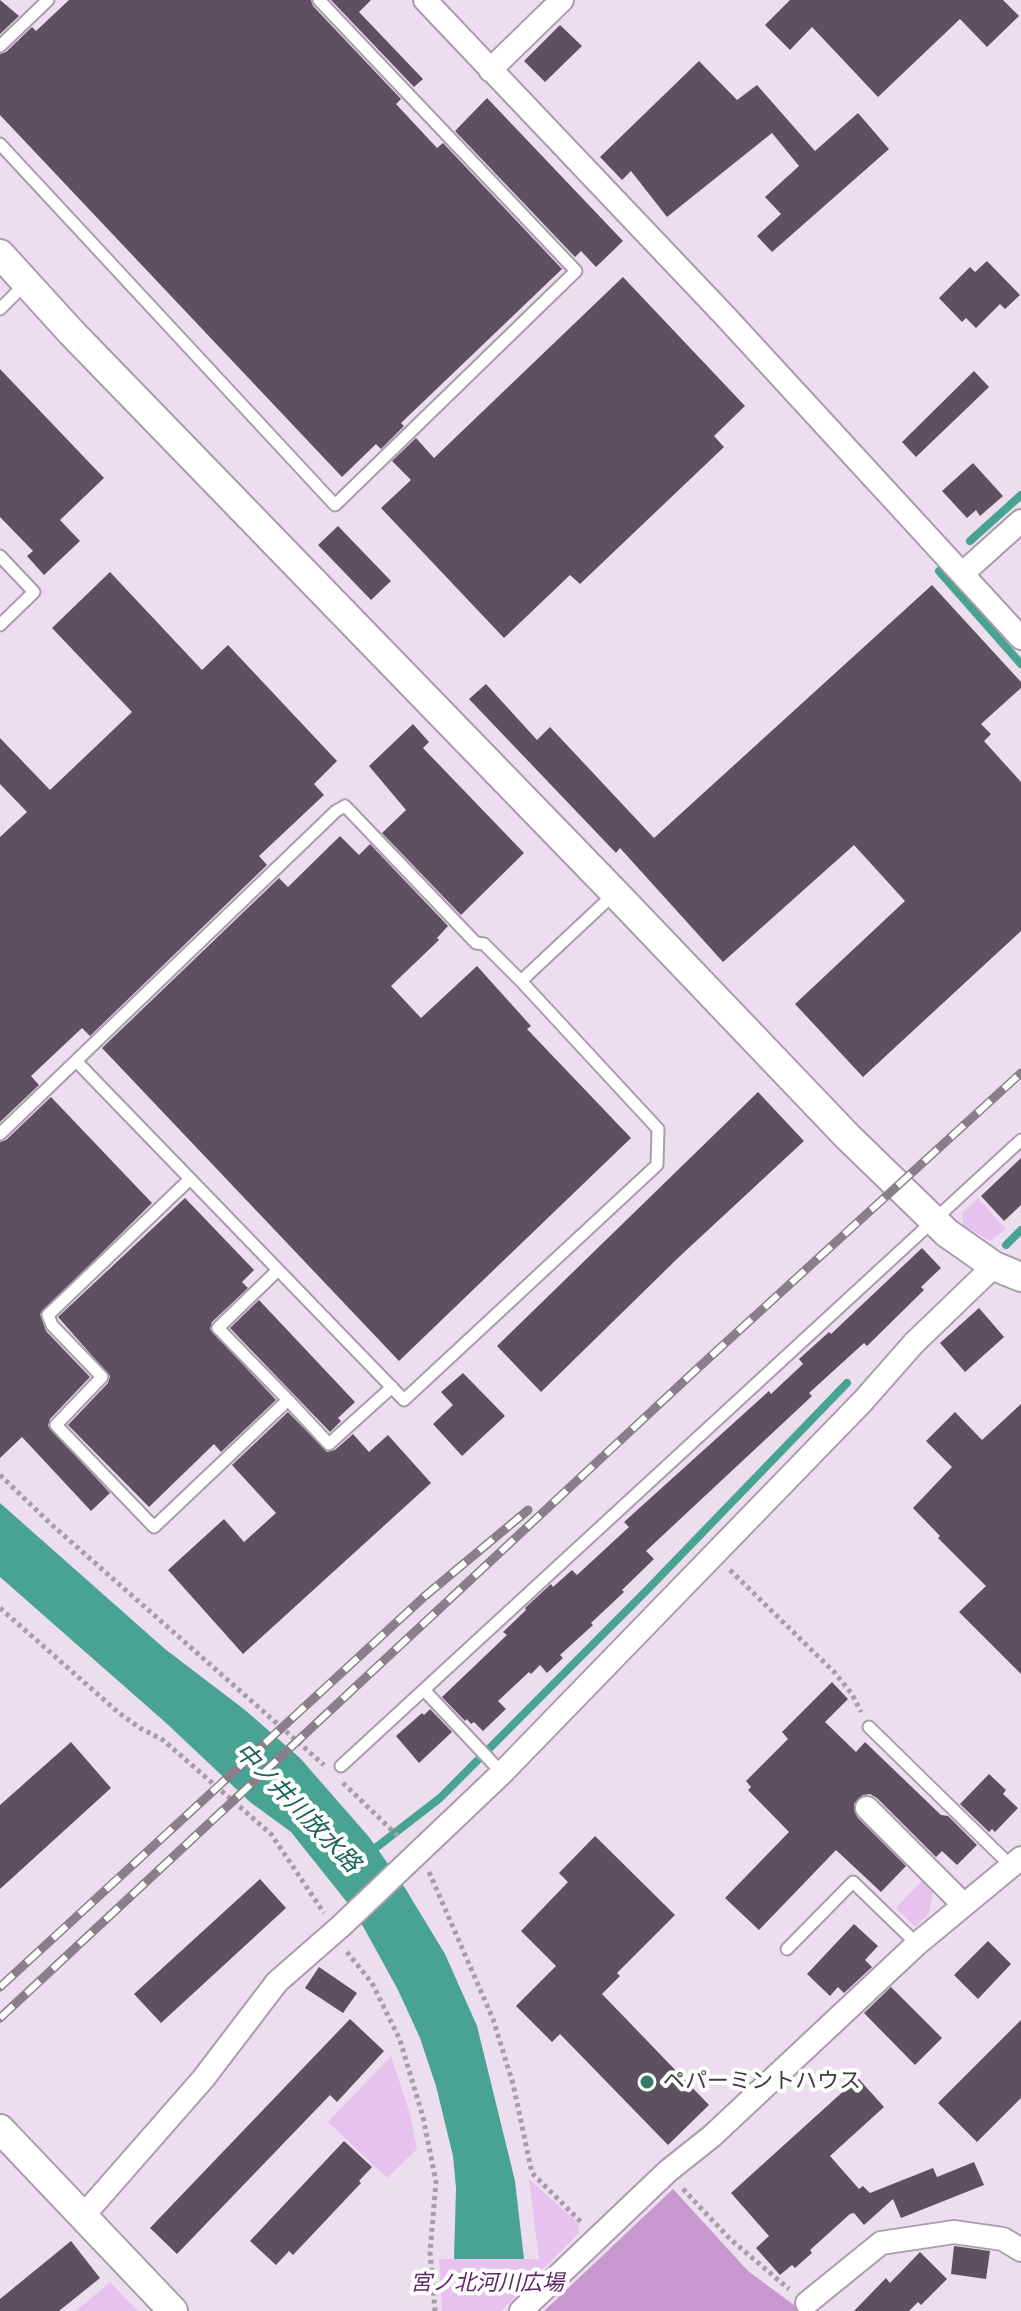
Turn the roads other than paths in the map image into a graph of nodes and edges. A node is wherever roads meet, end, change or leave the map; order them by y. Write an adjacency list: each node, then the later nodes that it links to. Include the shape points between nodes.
1 (48, 0): 5 (lane)
2 (319, 0): 7 (lane, via 576,271 335,505)
3 (425, 0): 6 (street)
4 (562, 0): 6 (street)
5 (0, 46)
6 (490, 70): 13 (street)
7 (0, 144)
8 (0, 254): 9 (street)
9 (26, 283): 10 (lane); 16 (street)
10 (0, 309)
11 (1021, 521): 13 (street)
12 (0, 556): 14 (lane, via 34,592)
13 (962, 574): 15 (street)
14 (0, 625)
15 (1021, 638)
16 (615, 893): 17 (lane); 22 (street)
17 (521, 981): 18 (lane, via 484,944 476,943 345,806); 25 (lane, via 658,1129 657,1165 404,1400)
18 (77, 1062): 19 (lane); 21 (lane)
19 (0, 1134)
20 (1021, 1140): 22 (lane)
21 (190, 1179): 24 (lane); 26 (lane, via 48,1315 102,1377 56,1425 154,1527)
22 (934, 1221): 23 (street, via 972,1253); 27 (lane)
23 (1011, 1269): 30 (street, via 914,1343)
24 (278, 1270): 25 (lane); 26 (lane, via 218,1328)
25 (392, 1387): 26 (lane, via 329,1444)
26 (288, 1400)
27 (424, 1690): 29 (lane); 30 (lane)
28 (869, 1727): 32 (lane)
29 (336, 1768)
30 (502, 1773): 37 (street, via 277,1982 203,2079)
31 (867, 1808): 33 (street)
32 (1016, 1862): 33 (street)
33 (963, 1904): 34 (street)
34 (917, 1944): 35 (lane, via 853,1882); 41 (street)
35 (787, 1949)
36 (0, 2129): 37 (street)
37 (83, 2216): 40 (street)
38 (1021, 2250): 39 (street, via 1003,2239 954,2232 881,2243)
39 (807, 2303)
40 (173, 2311)
41 (521, 2311)

